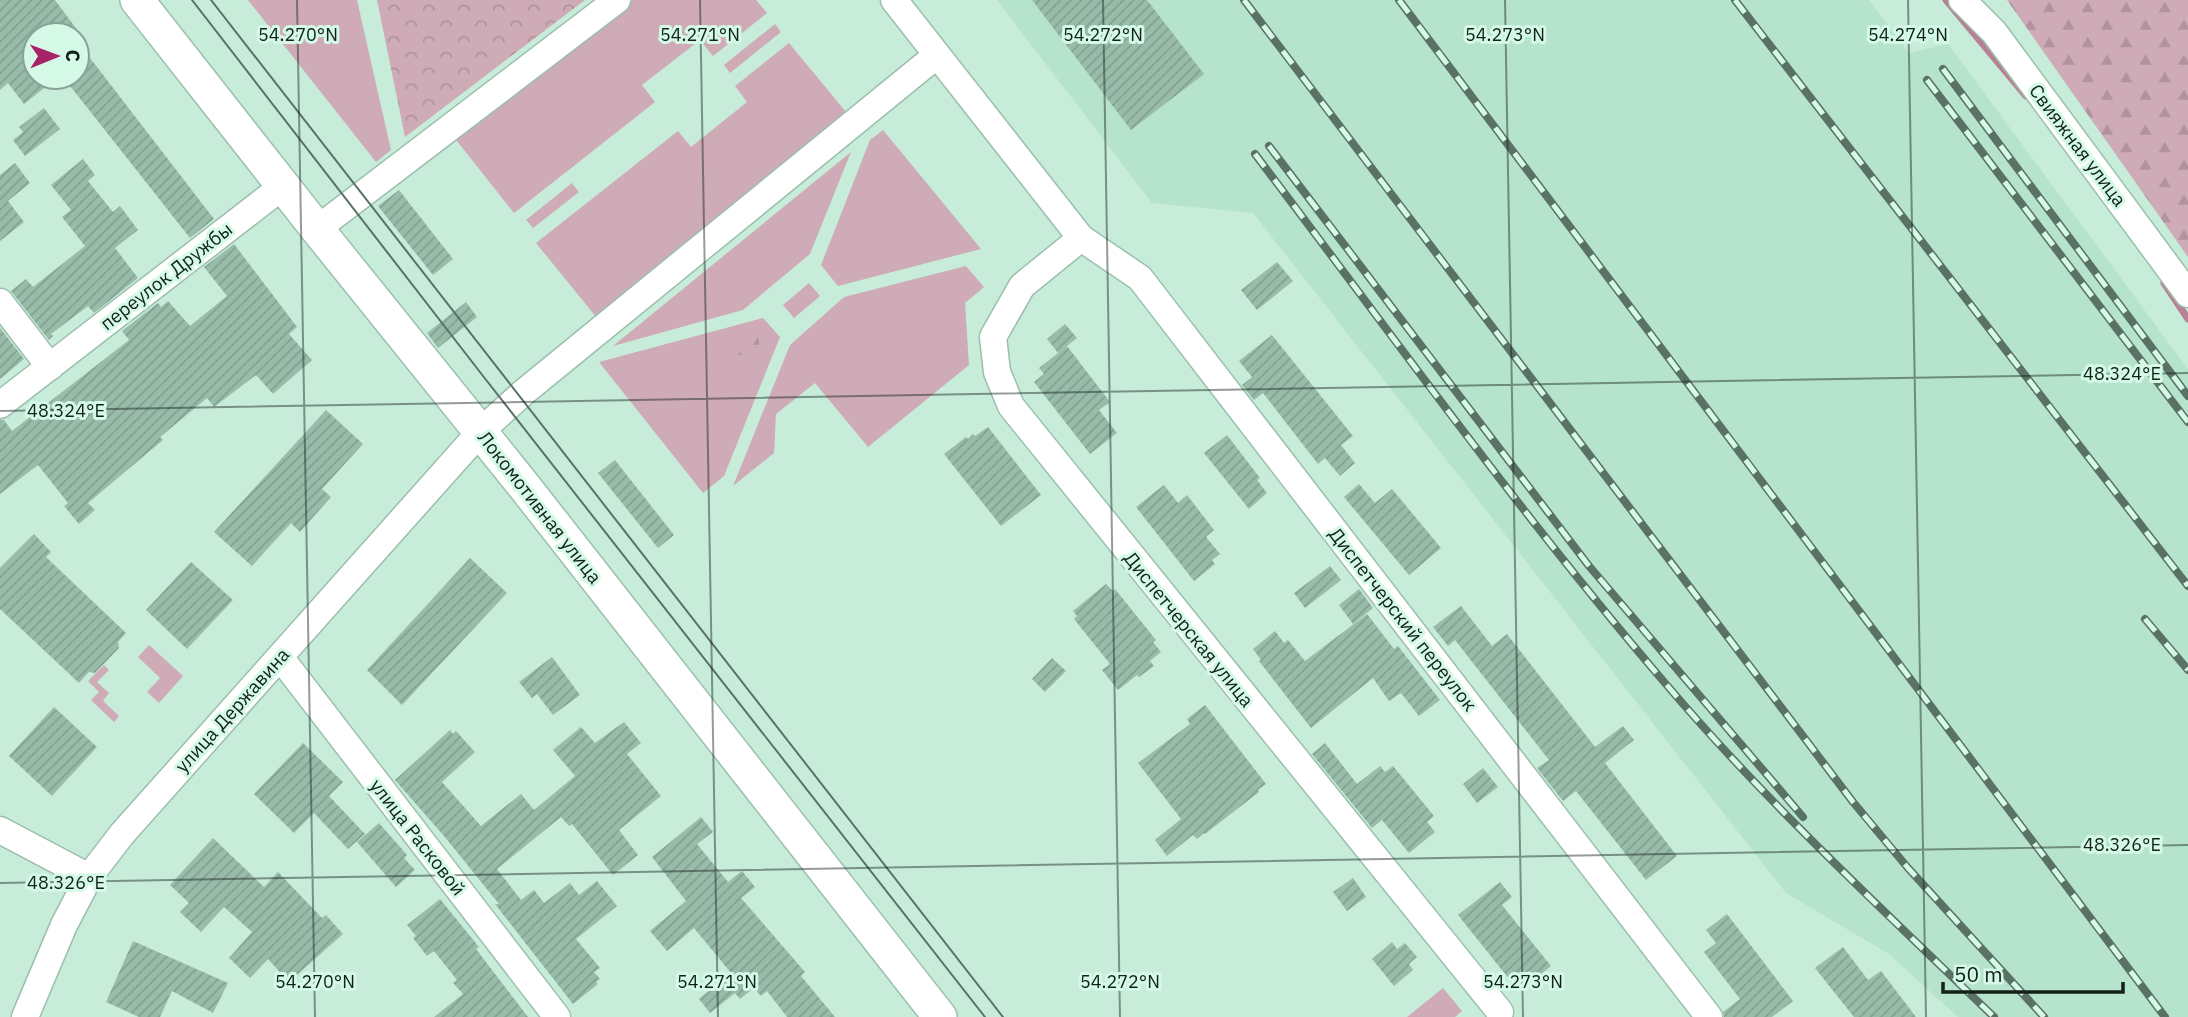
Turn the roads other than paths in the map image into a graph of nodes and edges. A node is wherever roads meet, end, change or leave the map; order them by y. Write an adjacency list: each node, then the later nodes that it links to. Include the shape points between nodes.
1 (137, 0): 6 (main road, Локомотивная улица)
2 (617, 0): 7 (street)
3 (894, 0): 5 (street, Диспетчерский переулок)
4 (1962, 0): 9 (street, Свияжная улица, via 1994,32)
5 (937, 55): 8 (street, Диспетчерский переулок); 13 (street, улица Державина)
6 (283, 186): 7 (main road, Локомотивная улица); 11 (street, переулок Дружбы)
7 (317, 229): 13 (main road, Локомотивная улица)
8 (1081, 238): 17 (street, Диспетчерская улица, via 1022,286 993,337 997,372 1011,406); 21 (street, Диспетчерский переулок, via 1140,278)
9 (2188, 294)
10 (0, 302): 11 (street)
11 (50, 367): 12 (street, переулок Дружбы)
12 (0, 405)
13 (481, 431): 14 (street, улица Державина); 20 (main road, Локомотивная улица)
14 (280, 657): 16 (street, улица Державина); 19 (street, улица Расковой)
15 (0, 830): 16 (street)
16 (89, 877): 18 (street, улица Державина)
17 (1500, 1012)
18 (25, 1017)
19 (557, 1017)
20 (940, 1017)
21 (1709, 1017)

